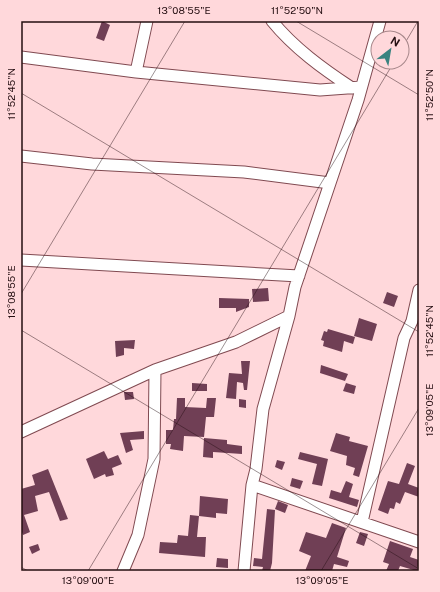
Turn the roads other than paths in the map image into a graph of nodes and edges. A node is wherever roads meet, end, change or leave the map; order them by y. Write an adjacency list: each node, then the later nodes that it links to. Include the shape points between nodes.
1 (148, 21): 5 (street)
2 (272, 21): 6 (street, via 304,53)
3 (380, 21): 6 (street)
4 (21, 57): 5 (street)
5 (136, 72): 6 (street, via 320,90)
6 (357, 87): 8 (street)
7 (21, 156): 8 (street, via 92,164 244,172)
8 (330, 183): 10 (street)
9 (21, 260): 10 (street)
10 (298, 276): 12 (street)
11 (419, 290): 16 (street, via 412,321 404,338)
12 (289, 316): 13 (street, via 236,342); 15 (street, via 263,409)
13 (155, 370): 14 (street); 18 (street, via 154,459 138,535)
14 (21, 432)
15 (252, 485): 16 (street); 19 (street)
16 (362, 522): 17 (street)
17 (419, 542)
18 (123, 571)
19 (244, 571)

